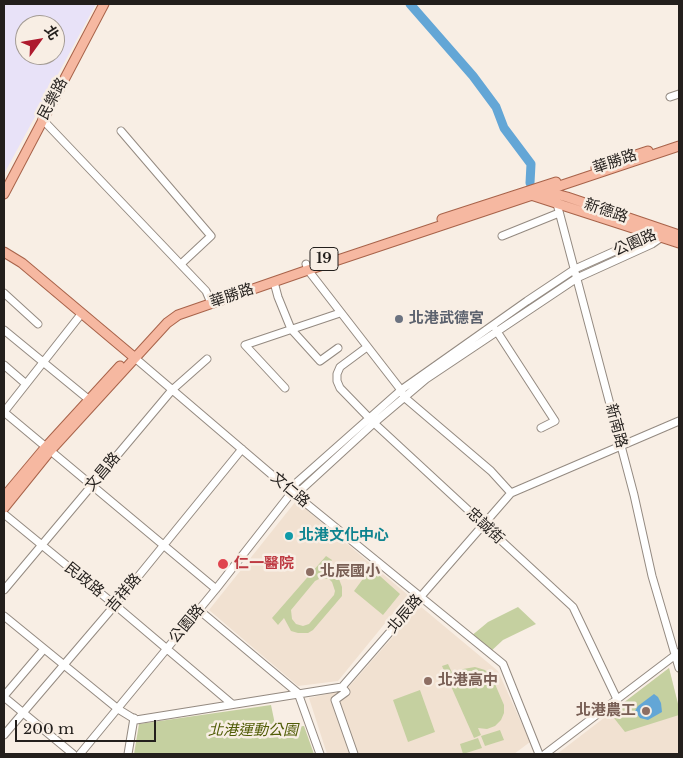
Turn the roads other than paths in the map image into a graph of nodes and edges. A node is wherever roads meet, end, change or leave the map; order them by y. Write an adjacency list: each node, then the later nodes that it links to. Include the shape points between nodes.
1 (104, 4): 4 (main road, 民樂路)
2 (679, 94): 3 (street)
3 (670, 97)
4 (42, 119): 10 (main road, 民樂路); 18 (street)
5 (121, 131): 18 (street, via 211,236)
6 (679, 141): 8 (main road, 華勝路 / 19)
7 (679, 146): 8 (main road, 華勝路 / 19)
8 (552, 192): 9 (main road, 新德路); 9 (main road, 19); 11 (street, 新南路); 12 (main road, 新德路); 13 (main road, 新德路)
9 (533, 193): 19 (main road, 華勝路 / 19)
10 (4, 194)
11 (559, 213): 14 (street); 20 (street, 新南路)
12 (652, 234): 13 (main road, 新德路); 20 (street, 公園路)
13 (662, 234): 15 (main road, 新德路); 16 (main road, 新德路); 21 (street, 公園路, via 652,244)
14 (502, 236)
15 (679, 236)
16 (679, 243)
17 (4, 252): 26 (main road, 文仁路, via 22,263)
18 (181, 264): 24 (street)
19 (307, 267): 22 (main road, 華勝路 / 19); 24 (main road, 華勝路 / 19); 25 (street)
20 (575, 269): 21 (street, 新南路); 28 (street, 公園路)
21 (577, 278): 28 (street, 公園路); 47 (street, 新南路)
22 (274, 282): 24 (main road, 華勝路 / 19); 29 (street)
23 (4, 293): 27 (street)
24 (211, 301): 33 (main road, 華勝路 / 19, via 178,315)
25 (340, 313): 29 (street); 31 (street)
26 (82, 314): 33 (main road, 文仁路); 35 (street)
27 (38, 324)
28 (495, 328): 40 (street, 公園路); 41 (street, 公園路); 46 (street, via 555,421)
29 (291, 329): 32 (street, via 320,362); 38 (street, via 245,345)
30 (4, 330): 35 (street)
31 (367, 347): 40 (street); 44 (street, 忠誠街, via 340,367 336,374 340,388)
32 (338, 348)
33 (133, 356): 39 (street, 文仁路); 42 (main road, 華勝路 / 19)
34 (207, 358): 39 (street, 文昌路)
35 (42, 363): 37 (street); 42 (street)
36 (4, 365): 37 (street)
37 (26, 384): 43 (street)
38 (285, 388)
39 (172, 390): 49 (street, 文仁路); 50 (street, 文昌路)
40 (400, 390): 41 (street); 44 (street, 公園路)
41 (404, 397): 44 (street, 公園路); 52 (street, via 491,470)
42 (91, 401): 48 (main road, 華勝路 / 19)
43 (4, 412): 48 (street)
44 (371, 421): 51 (street, 公園路, via 302,489); 56 (street, 忠誠街)
45 (679, 421): 47 (street, 北辰路)
46 (541, 428)
47 (621, 446): 52 (street, 北辰路); 67 (street, 新南路, via 652,576)
48 (47, 449): 50 (street); 53 (main road, 華勝路 / 19); 54 (main road, 華勝路 / 19)
49 (242, 449): 51 (street, 文仁路); 58 (street, 吉祥路)
50 (91, 485): 57 (street, 文昌路); 58 (street)
51 (292, 492): 60 (street, 公園路); 61 (street, 文仁路)
52 (510, 493): 56 (street, 北辰路)
53 (4, 497)
54 (4, 508)
55 (4, 514): 57 (street, 民政路)
56 (483, 524): 61 (street, 北辰路); 73 (street, 忠誠街, via 574,607)
57 (41, 545): 59 (street, 文昌路); 62 (street, 民政路)
58 (164, 545): 60 (street); 62 (street, 吉祥路)
59 (4, 590)
60 (216, 590): 63 (street, 公園路)
61 (421, 596): 70 (street, 北辰路); 84 (street, 文仁路, via 503,664)
62 (115, 604): 66 (street, 民政路); 68 (street, 吉祥路)
63 (199, 610): 66 (street, 公園路); 71 (street)
64 (4, 616): 65 (street)
65 (44, 649): 68 (street); 72 (street)
66 (166, 649): 74 (street, 民政路); 75 (street, 公園路)
67 (678, 653): 69 (street, 新南路); 73 (street)
68 (64, 665): 75 (street); 76 (street, 吉祥路)
69 (679, 668)
70 (342, 687): 71 (street); 83 (street, via 346,692 335,700)
71 (298, 693): 74 (street); 82 (street)
72 (4, 696): 76 (street)
73 (617, 700): 85 (street)
74 (232, 704): 77 (street)
75 (118, 709): 77 (street); 80 (street, 公園路)
76 (23, 712): 78 (street, 吉祥路); 79 (street)
77 (134, 718): 81 (street)
78 (4, 735)
79 (73, 754)
80 (80, 754)
81 (128, 754)
82 (320, 754)
83 (354, 754)
84 (539, 754)
85 (545, 754)

